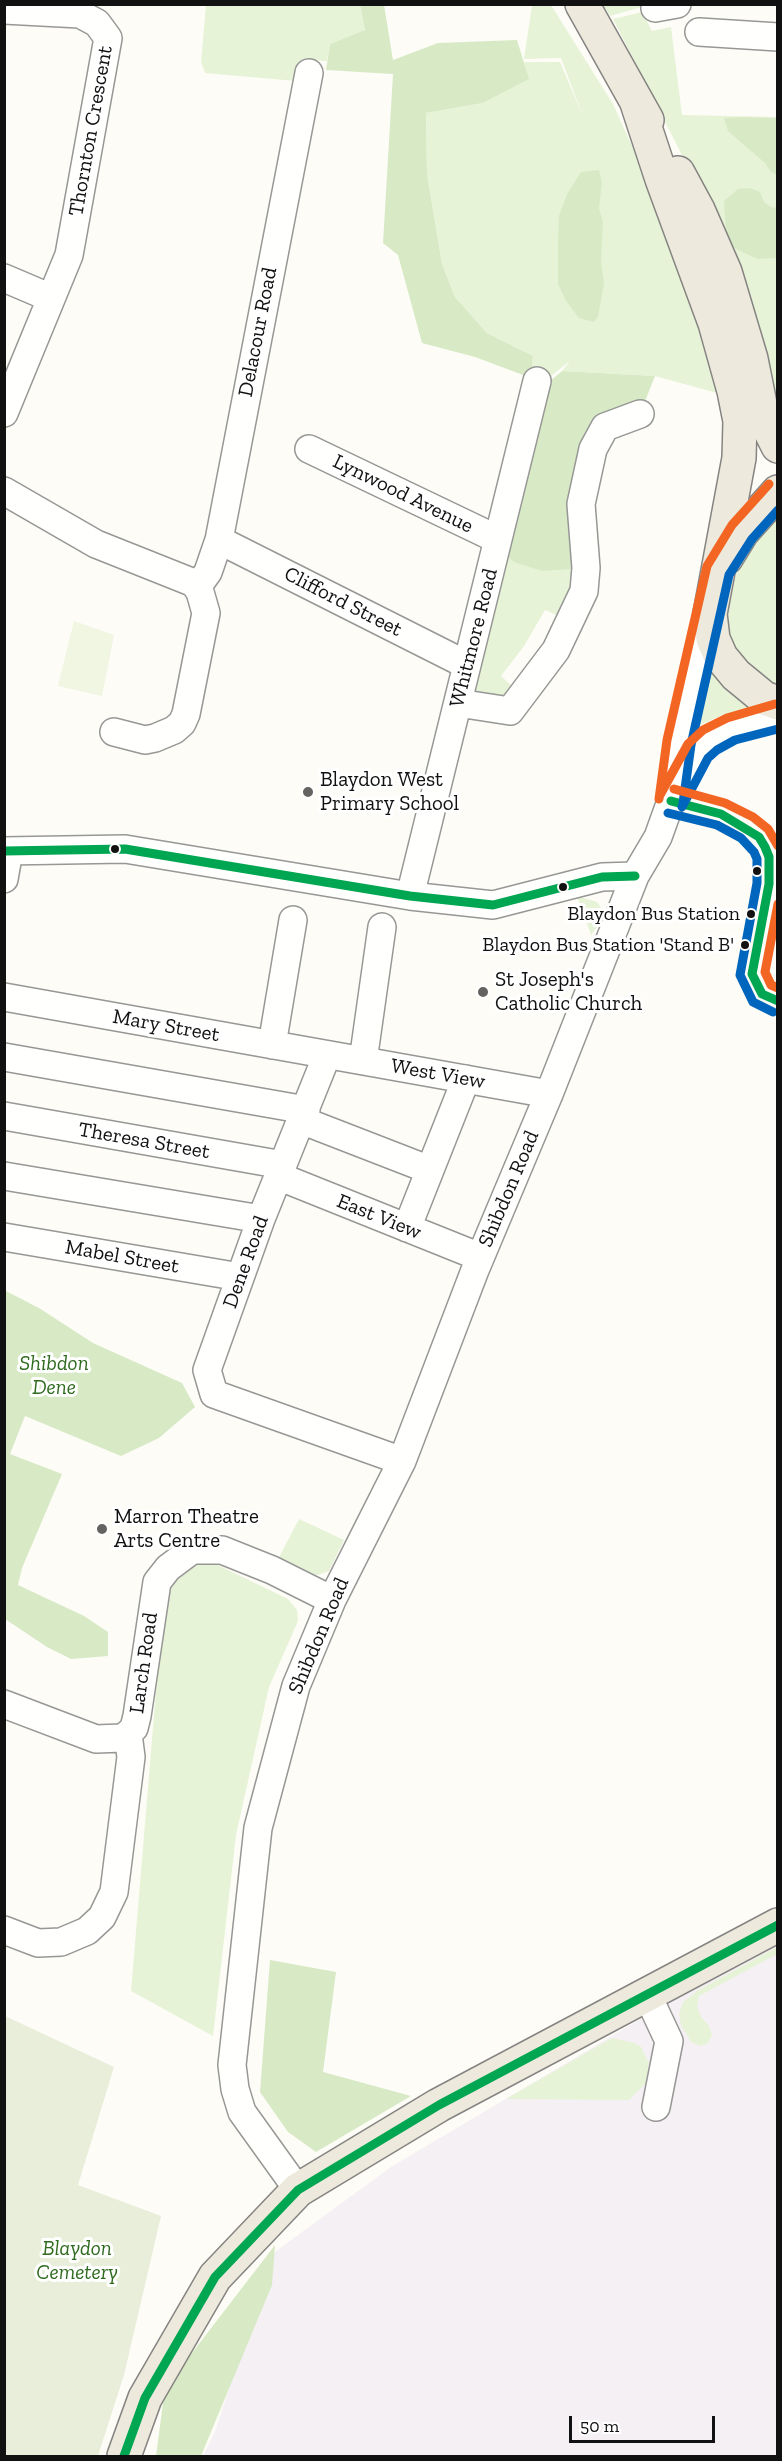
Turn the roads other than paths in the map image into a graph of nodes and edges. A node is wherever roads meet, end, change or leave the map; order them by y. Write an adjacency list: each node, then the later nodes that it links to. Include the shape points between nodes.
1 (582, 4): 6 (main road)
2 (4, 10): 8 (street, Thornton Crescent, via 80,14 97,23 108,38 69,255)
3 (699, 32): 4 (street)
4 (777, 38)
5 (309, 73): 17 (street, Delacour Road)
6 (637, 103): 12 (main road, via 698,210 718,255 740,317 762,414); 18 (main road, via 715,323 736,401 741,442)
7 (4, 278): 8 (street)
8 (51, 298): 10 (street, Thornton Crescent)
9 (537, 381): 16 (street, Whitmore Road)
10 (4, 413)
11 (640, 414): 22 (street, via 605,427 593,448 581,504 584,591 556,650 510,711)
12 (777, 446)
13 (309, 449): 16 (street, Lynwood Avenue)
14 (4, 491): 19 (street, via 96,544)
15 (777, 492): 18 (main road, via 742,532)
16 (497, 539): 21 (street, Whitmore Road)
17 (219, 540): 19 (street, Delacour Road, via 208,572); 21 (street, Clifford Street)
18 (718, 570): 20 (main road)
19 (194, 583): 25 (street, via 206,613 182,723 174,730 145,740)
20 (710, 614): 23 (main road, via 713,639 727,664 750,688); 26 (street, via 679,743)
21 (467, 665): 22 (street, Whitmore Road)
22 (458, 703): 30 (street, Whitmore Road)
23 (777, 703)
24 (777, 716): 26 (street, via 731,729 710,740 698,751)
25 (114, 732)
26 (671, 801): 28 (street, Shibdon Road, via 658,837)
27 (7, 851): 29 (street); 30 (street, via 125,849)
28 (635, 876): 30 (street, via 602,877 493,905); 39 (street, Shibdon Road)
29 (4, 879)
30 (410, 896)
31 (293, 920): 34 (street)
32 (382, 927): 37 (street)
33 (4, 997): 34 (street, Mary Street)
34 (272, 1045): 35 (street, Mary Street)
35 (327, 1055): 37 (street, West View); 40 (street, Dene Road)
36 (4, 1057): 40 (street)
37 (363, 1061): 38 (street, West View)
38 (466, 1079): 39 (street, West View); 43 (street)
39 (549, 1094): 48 (street, Shibdon Road)
40 (304, 1115): 42 (street, Dene Road); 43 (street)
41 (4, 1116): 42 (street, Theresa Street)
42 (281, 1170): 45 (street, Dene Road); 46 (street, East View)
43 (430, 1170): 46 (street)
44 (4, 1176): 45 (street)
45 (261, 1219): 49 (street, Dene Road)
46 (407, 1228): 48 (street, East View)
47 (4, 1237): 49 (street, Mabel Street)
48 (480, 1257): 50 (street, Shibdon Road)
49 (240, 1277): 50 (street, Dene Road, via 207,1370 214,1394)
50 (402, 1461): 51 (street, Shibdon Road)
51 (332, 1600): 53 (street, Larch Road, via 222,1550 192,1550 180,1557 157,1582 137,1716); 58 (street, Shibdon Road, via 296,1686 258,1828 232,2065 242,2112)
52 (4, 1704): 53 (street, via 96,1739 122,1738)
53 (128, 1734): 55 (street, Larch Road, via 131,1757 114,1892 102,1917 87,1930 61,1942 38,1943)
54 (777, 1926): 56 (main road)
55 (4, 1930)
56 (648, 1994): 57 (street, via 669,2041); 58 (main road, via 439,2105)
57 (656, 2107)
58 (298, 2190): 59 (main road, via 215,2277 145,2398)
59 (124, 2457)

